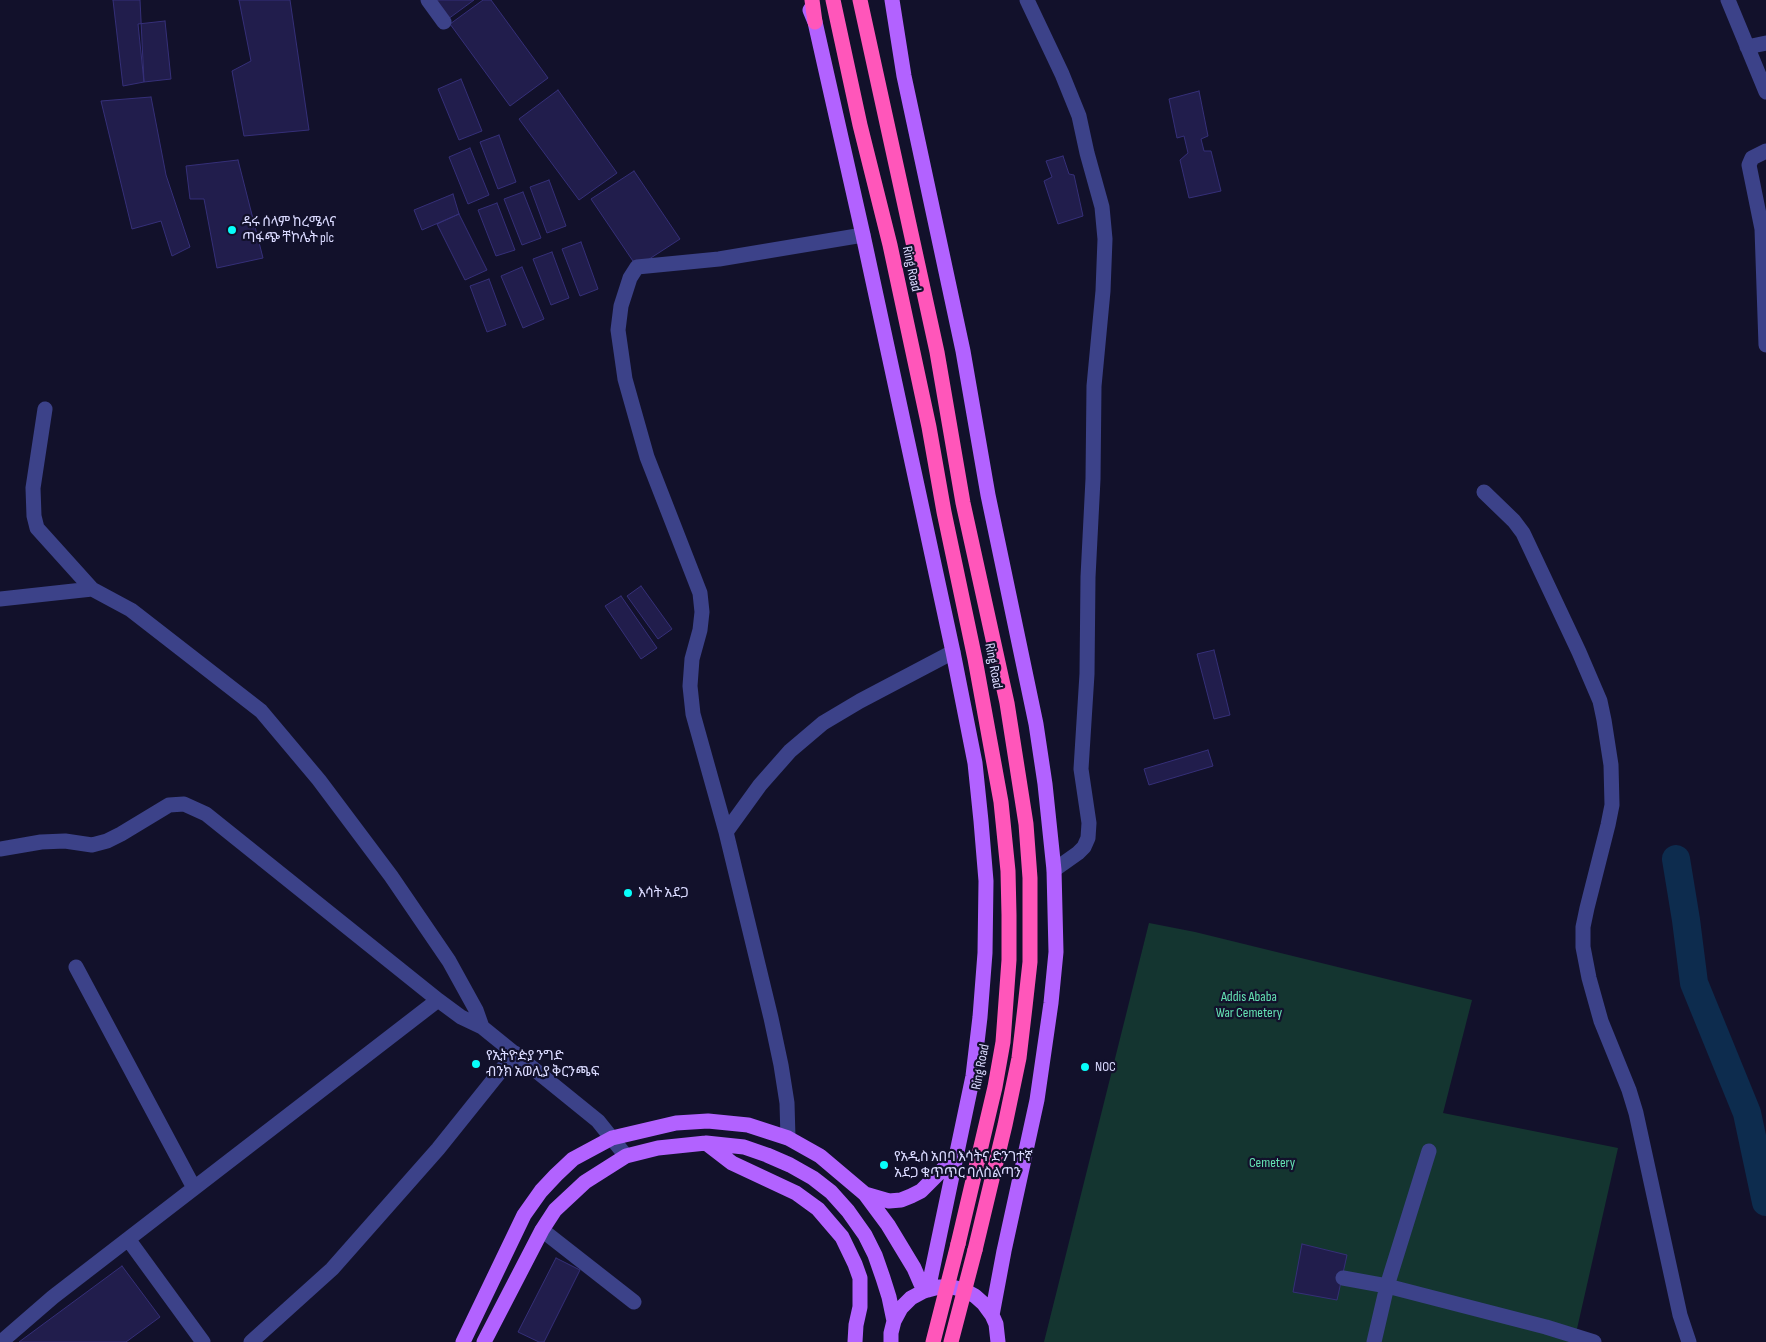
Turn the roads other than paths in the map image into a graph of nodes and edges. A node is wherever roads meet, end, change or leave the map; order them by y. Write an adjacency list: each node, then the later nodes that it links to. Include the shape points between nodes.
1 (428, 0): 9 (street)
2 (805, 0): 10 (main road)
3 (812, 0): 10 (highway)
4 (833, 0): 52 (highway, Ring Road, bridge, via 929,428 1001,802 1008,871 1009,960 1003,1042)
5 (860, 0): 53 (highway, Ring Road, bridge, via 937,352 963,503 1007,703 1026,824 1030,878 1030,962 1018,1058 990,1194)
6 (892, 0): 24 (main road, via 904,76 963,351 988,496 1036,724)
7 (1027, 0): 24 (street, via 1079,116 1102,207 1105,239 1094,386 1087,674 1081,760 1088,838 1078,853)
8 (1728, 0): 12 (street)
9 (444, 22)
10 (816, 22): 15 (main road)
11 (1766, 43): 12 (street)
12 (1747, 47): 13 (street)
13 (1766, 92)
14 (1766, 151): 16 (street, via 1752,158 1749,166 1762,229)
15 (863, 235): 21 (main road); 22 (street, via 720,259 637,267 621,306 618,330 625,379 647,457 700,592 702,612 690,686 693,714)
16 (1766, 345)
17 (45, 408): 19 (street, via 33,488 37,528)
18 (1484, 492): 57 (street, via 1523,533 1600,701 1611,765 1612,805 1583,927 1583,947 1601,1021 1636,1114 1680,1315)
19 (92, 589): 20 (street); 27 (street, via 130,610 261,711 319,780 391,876 448,961)
20 (0, 599)
21 (954, 652): 22 (street, via 823,723 778,764); 34 (main road, via 975,763 986,881 980,1017 973,1076)
22 (726, 832): 30 (street, via 782,1065)
23 (0, 849): 26 (street, via 41,842 92,845 121,834 169,805 184,804 206,814)
24 (1054, 870): 43 (main road, via 1056,952 1051,1003 1037,1100)
25 (76, 967): 35 (street)
26 (438, 1000): 27 (street, via 460,1017); 35 (street)
27 (482, 1027): 28 (street)
28 (515, 1053): 29 (street, via 598,1121); 47 (street, via 438,1149 332,1269)
29 (612, 1138): 30 (main road, via 676,1123 708,1121 748,1126); 33 (street); 48 (main road, via 573,1159 524,1215)
30 (788, 1138): 36 (main road, via 820,1156)
31 (706, 1143): 33 (main road, via 658,1148); 44 (main road, via 744,1147 767,1155 813,1178 831,1192 865,1235 875,1255); 50 (main road, via 732,1162 796,1193 818,1209 842,1237 860,1278)
32 (1429, 1151): 40 (street)
33 (626, 1156): 37 (main road, via 584,1182 555,1210)
34 (956, 1156): 36 (main road, via 921,1191 911,1196 889,1201); 41 (main road)
35 (194, 1188): 38 (street)
36 (866, 1194): 41 (main road)
37 (542, 1230): 42 (street); 49 (main road)
38 (128, 1239): 45 (street); 46 (street)
39 (1343, 1278): 40 (street)
40 (1387, 1286): 55 (street); 56 (street)
41 (926, 1290): 43 (main road, via 952,1287 964,1290 975,1296); 44 (main road, via 906,1303)
42 (634, 1302)
43 (992, 1314): 54 (main road)
44 (894, 1321): 51 (main road)
45 (1, 1342)
46 (203, 1342)
47 (251, 1342)
48 (463, 1342)
49 (484, 1342)
50 (855, 1342)
51 (890, 1342)
52 (933, 1342)
53 (951, 1342)
54 (998, 1342)
55 (1374, 1342)
56 (1594, 1342)
57 (1689, 1342)

